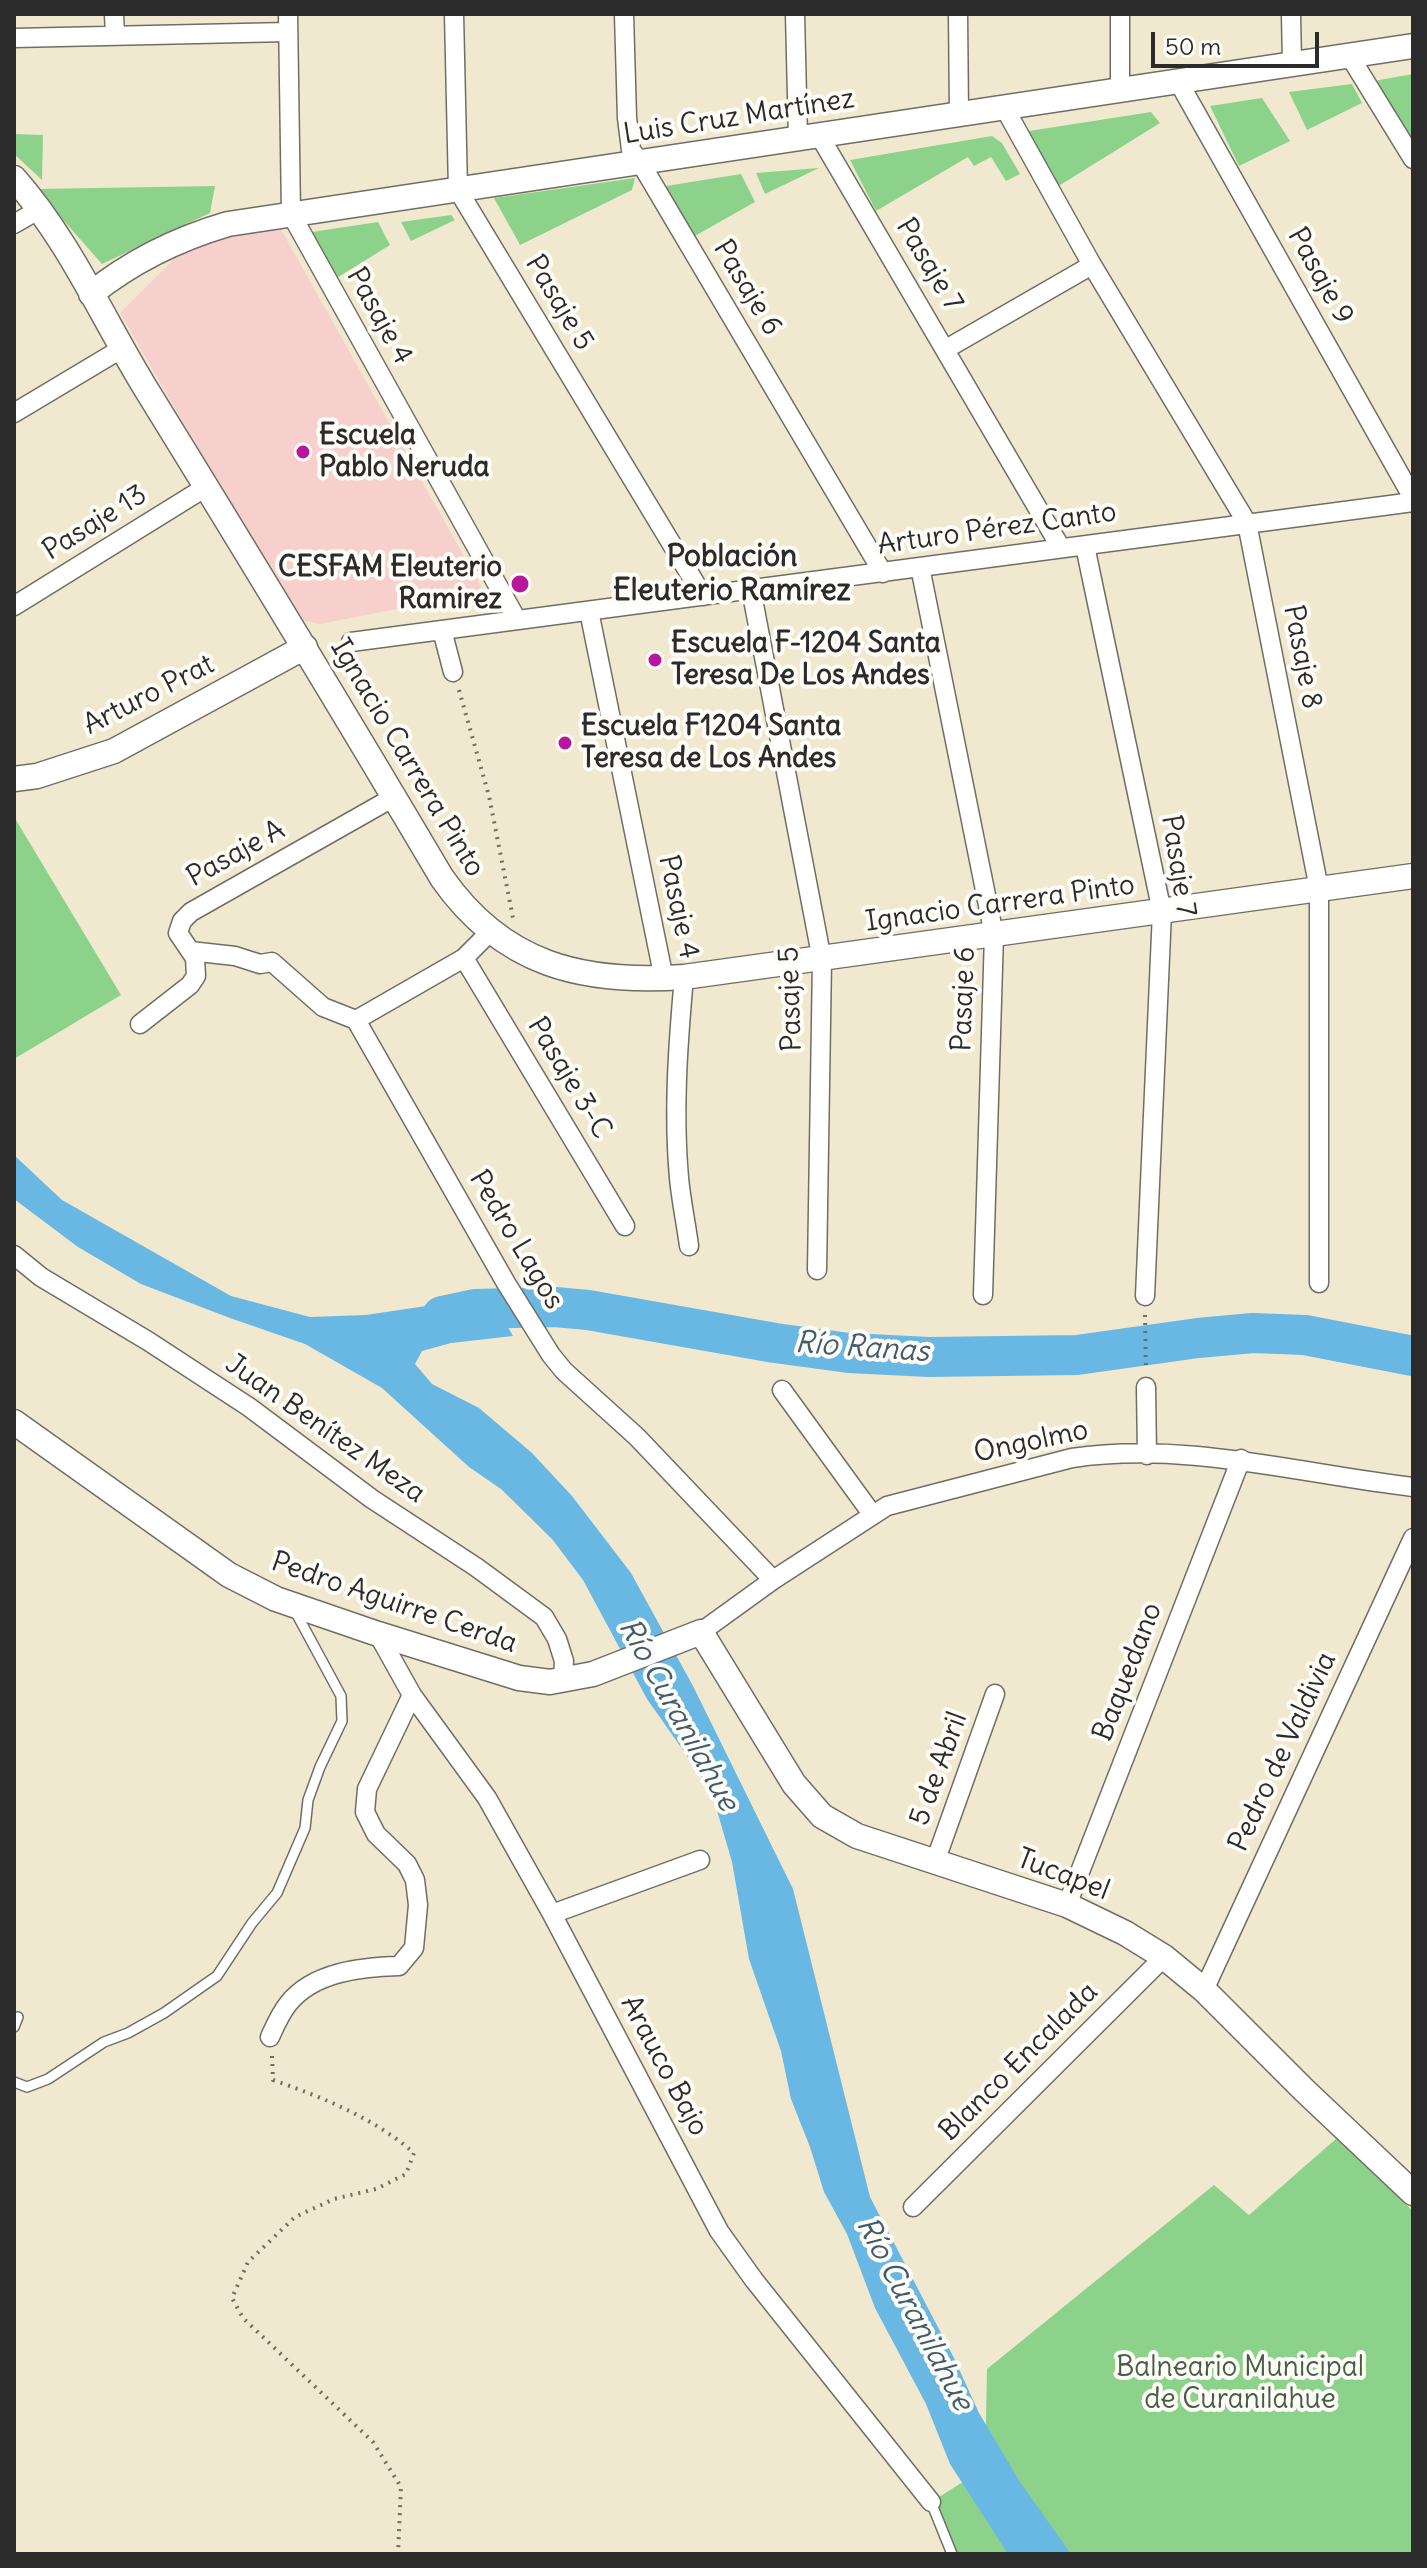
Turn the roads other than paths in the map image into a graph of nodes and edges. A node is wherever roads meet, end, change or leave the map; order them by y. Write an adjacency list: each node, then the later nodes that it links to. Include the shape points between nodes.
1 (114, 14): 9 (street)
2 (454, 14): 22 (street, Pasaje 5)
3 (624, 14): 20 (street, Pasaje 6, via 629,140)
4 (795, 14): 18 (street, Pasaje 7)
5 (958, 14): 17 (street)
6 (1120, 14): 15 (street)
7 (1291, 14): 13 (street)
8 (288, 23): 9 (street); 24 (street, Pasaje 4)
9 (115, 36): 10 (street)
10 (14, 38)
11 (1413, 46): 12 (street, Luis Cruz Martínez)
12 (1349, 55): 13 (street, Luis Cruz Martínez); 19 (street)
13 (1292, 64): 14 (street, Luis Cruz Martínez)
14 (1178, 81): 15 (street, Luis Cruz Martínez); 32 (street, Pasaje 9)
15 (1120, 89): 16 (street, Luis Cruz Martínez)
16 (1004, 107): 17 (street, Luis Cruz Martínez); 26 (street, Pasaje 8)
17 (959, 114): 18 (street, Luis Cruz Martínez)
18 (809, 137): 20 (street, Luis Cruz Martínez); 29 (street, Pasaje 7)
19 (1413, 159)
20 (640, 162): 22 (street, Luis Cruz Martínez); 37 (street, Pasaje 6)
21 (14, 178): 23 (street, Ignacio Carrera Pinto)
22 (458, 190): 24 (street, Luis Cruz Martínez); 39 (street, Pasaje 5)
23 (40, 209): 25 (street); 27 (street, Ignacio Carrera Pinto)
24 (291, 214): 27 (street, Luis Cruz Martínez, via 198,232 133,263); 42 (street, Pasaje 4)
25 (14, 224)
26 (1092, 265): 29 (street); 33 (street, Pasaje 8)
27 (91, 294): 28 (street, Ignacio Carrera Pinto)
28 (121, 349): 30 (street); 31 (street, Ignacio Carrera Pinto)
29 (946, 349): 35 (street, Pasaje 7)
30 (14, 413)
31 (206, 487): 40 (street, Pasaje 13); 45 (street, Ignacio Carrera Pinto)
32 (1413, 500): 33 (street, Arturo Pérez Canto)
33 (1247, 523): 34 (street, Arturo Pérez Canto); 50 (street, Pasaje 8)
34 (1085, 546): 35 (street, Arturo Pérez Canto); 51 (street, Pasaje 7)
35 (1061, 548): 36 (street, Arturo Pérez Canto)
36 (920, 567): 37 (street, Arturo Pérez Canto); 53 (street, Pasaje 6)
37 (883, 573): 38 (street, Arturo Pérez Canto)
38 (751, 589): 39 (street, Arturo Pérez Canto); 56 (street, Pasaje 5)
39 (703, 596): 41 (street, Arturo Pérez Canto)
40 (14, 606)
41 (589, 611): 42 (street, Arturo Pérez Canto); 57 (street, Pasaje 4)
42 (517, 620): 43 (street, Arturo Pérez Canto)
43 (442, 630): 44 (street, Arturo Pérez Canto); 46 (street)
44 (351, 642)
45 (305, 647): 47 (street, Arturo Prat, via 114,751); 48 (street, Ignacio Carrera Pinto)
46 (453, 672)
47 (14, 779)
48 (394, 797): 52 (street, Ignacio Carrera Pinto, via 458,900); 54 (street, Pasaje A, via 191,912 178,933)
49 (1413, 876): 50 (street, Ignacio Carrera Pinto)
50 (1319, 889): 51 (street, Ignacio Carrera Pinto); 64 (street, Pasaje 8)
51 (1162, 912): 53 (street, Ignacio Carrera Pinto); 66 (street, Pasaje 7)
52 (490, 932): 55 (street); 57 (street, Ignacio Carrera Pinto, via 538,960 590,975)
53 (994, 935): 56 (street, Ignacio Carrera Pinto); 65 (street, Pasaje 6)
54 (190, 951): 58 (street, via 272,962 323,1007); 59 (street, Pasaje A, via 196,976 190,985)
55 (464, 958): 58 (street); 60 (street, Pasaje 3-C)
56 (822, 960): 57 (street, Ignacio Carrera Pinto); 63 (street, Pasaje 5)
57 (674, 978): 61 (street, Pasaje 4, via 679,1178)
58 (356, 1020): 75 (street, Pedro Lagos, via 506,1283 564,1371 637,1437)
59 (140, 1024)
60 (625, 1226)
61 (689, 1246)
62 (14, 1255): 79 (street, Juan Benítez Meza, via 249,1407 544,1617 564,1661)
63 (817, 1270)
64 (1319, 1283)
65 (983, 1295)
66 (1145, 1296)
67 (1146, 1387): 70 (street)
68 (782, 1390): 73 (street)
69 (14, 1422): 76 (street, Pedro Aguirre Cerda, via 229,1575)
70 (1147, 1455): 71 (street, Ongolmo); 73 (street, Ongolmo, via 1072,1458 905,1500)
71 (1241, 1459): 72 (street, Ongolmo); 84 (street, Baquedano)
72 (1413, 1487)
73 (872, 1514): 75 (street, Ongolmo)
74 (1413, 1538): 87 (street, Pedro de Valdivia)
75 (773, 1580): 78 (street, Ongolmo)
76 (290, 1603): 77 (street, Pedro Aguirre Cerda); 89 (lane, via 341,1696 342,1721 312,1789 305,1828 277,1893 217,1976 164,2013 104,2042 48,2079 27,2087)
77 (378, 1634): 79 (street, Pedro Aguirre Cerda, via 519,1678); 81 (street, Arauco Bajo)
78 (694, 1635): 79 (street, Pedro Aguirre Cerda, via 593,1674); 83 (street, Tucapel, via 807,1801 839,1827)
79 (563, 1680)
80 (995, 1694): 83 (street, 5 de Abril)
81 (412, 1695): 85 (street, Arauco Bajo, via 487,1798); 88 (street, via 367,1789 365,1812 376,1834 407,1864 415,1880 414,1948 399,1966 345,1972 310,1984 289,2002)
82 (700, 1860): 85 (street)
83 (935, 1862): 84 (street, Tucapel)
84 (1067, 1905): 86 (street, Tucapel)
85 (552, 1914): 92 (street, Arauco Bajo, via 719,2231)
86 (1164, 1957): 87 (street, Tucapel); 91 (street, Blanco Encalada)
87 (1204, 1990): 90 (street, Tucapel)
88 (270, 2037)
89 (14, 2082)
90 (1413, 2193)
91 (913, 2207)
92 (931, 2502): 93 (lane)
93 (952, 2554)

